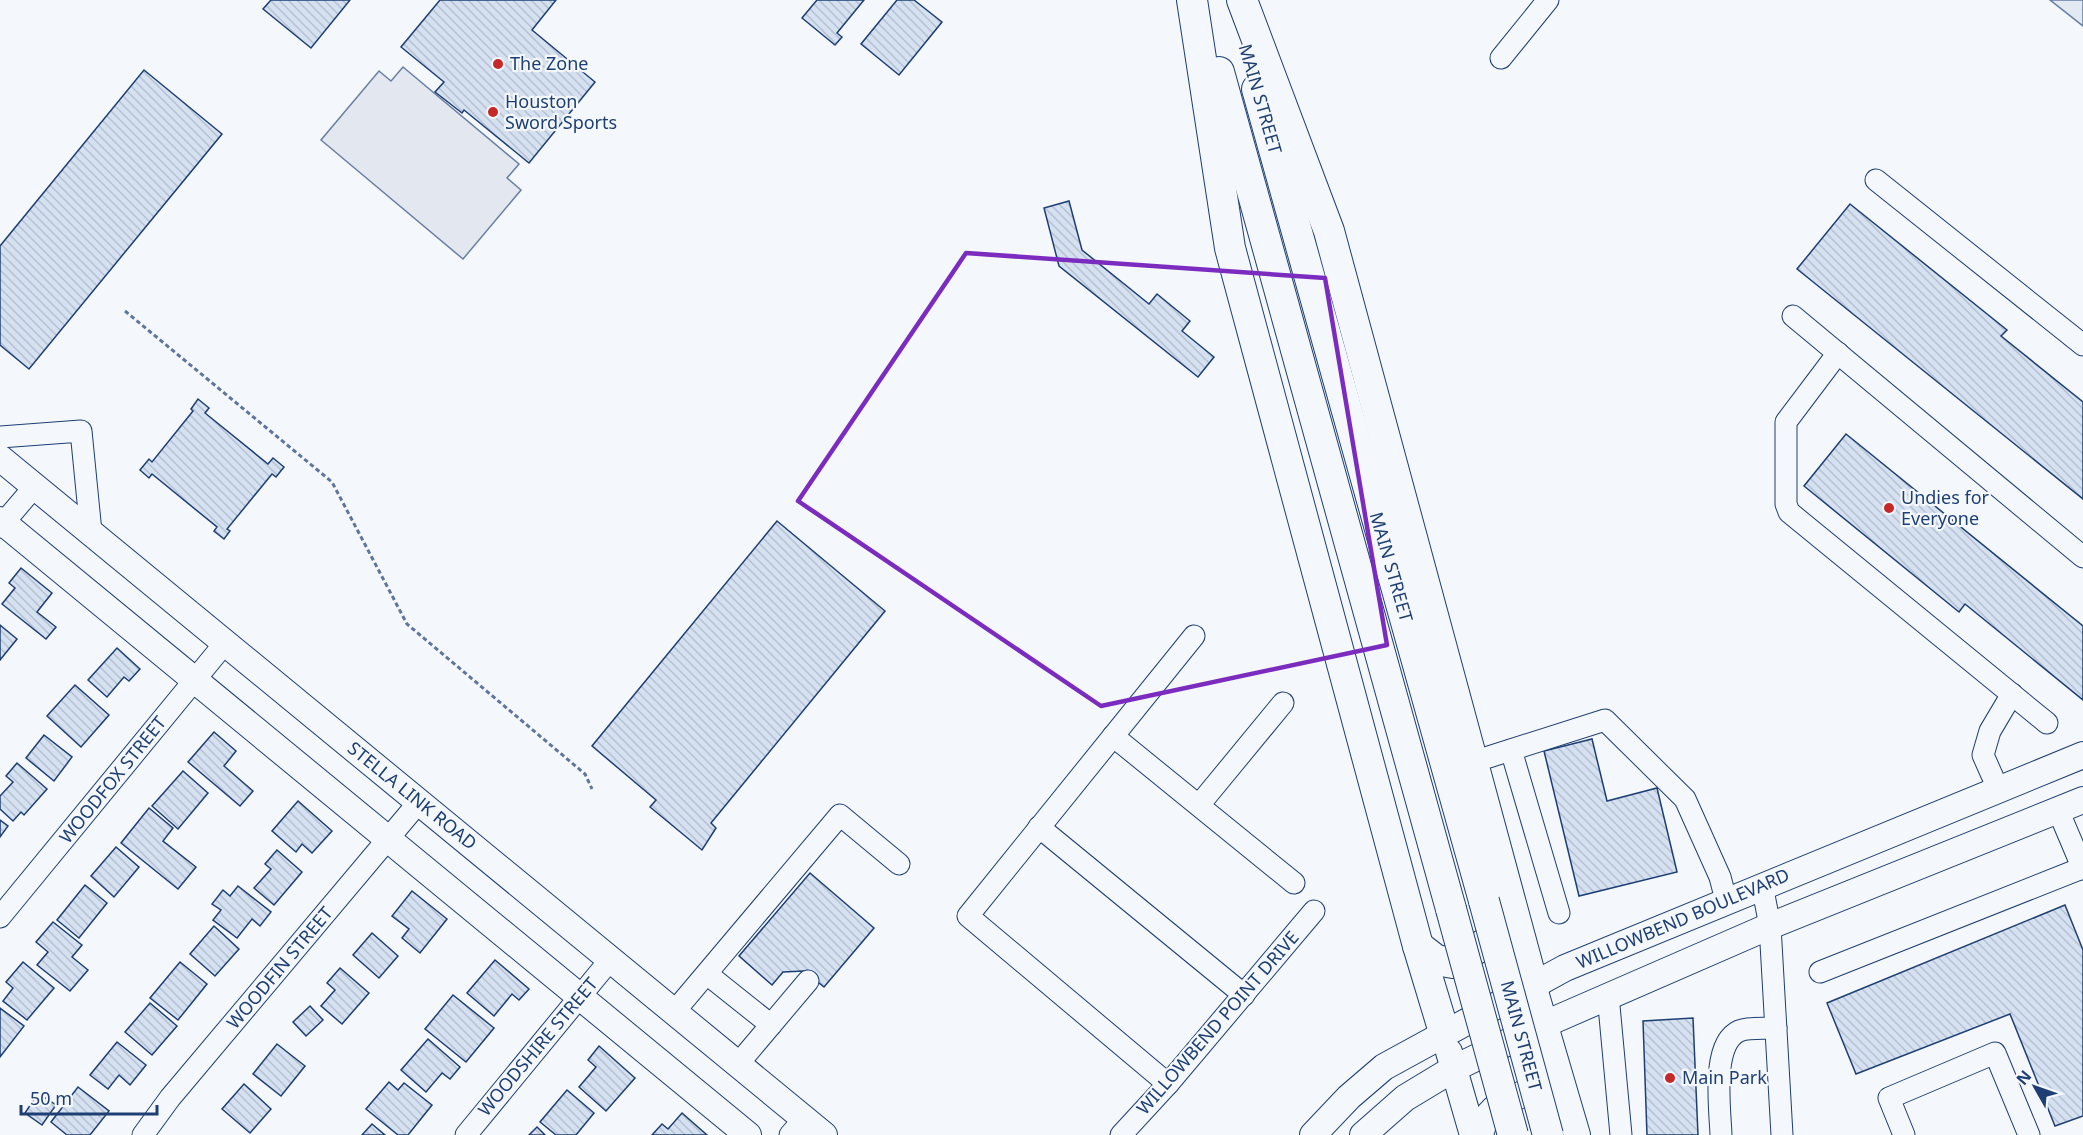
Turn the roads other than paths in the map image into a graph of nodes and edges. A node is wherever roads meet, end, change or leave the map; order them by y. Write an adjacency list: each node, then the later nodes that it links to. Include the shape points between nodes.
1 (1192, 0): 45 (highway, via 1230,248)
2 (1199, 0): 73 (highway, MAIN STREET, bridge)
3 (1232, 0): 74 (highway, MAIN STREET, bridge)
4 (1242, 0): 26 (highway, via 1329,231)
5 (1548, 0): 6 (street)
6 (1501, 58)
7 (1876, 180): 9 (street)
8 (1793, 316): 10 (street)
9 (2083, 345)
10 (1838, 353): 16 (street); 20 (street, via 1786,422 1789,512)
11 (0, 437): 15 (street, via 81,431)
12 (0, 458): 13 (main road, STELLA LINK ROAD)
13 (35, 486): 14 (street); 15 (main road, STELLA LINK ROAD)
14 (1, 523): 19 (main road)
15 (91, 532): 18 (main road, STELLA LINK ROAD)
16 (2083, 557)
17 (1194, 636): 23 (street)
18 (225, 643): 19 (street, WOODFOX STREET); 29 (main road, STELLA LINK ROAD)
19 (195, 680): 34 (main road); 43 (street, WOODFOX STREET)
20 (2012, 694): 22 (street); 27 (street, via 1990,731 1983,755)
21 (1283, 703): 30 (street)
22 (2047, 723)
23 (1113, 735): 30 (street); 32 (street)
24 (1511, 750): 26 (street); 39 (street, via 1605,720 1685,799 1720,877); 42 (street)
25 (2083, 755): 27 (main road, WILLOWBEND BOULEVARD)
26 (1473, 762): 41 (highway)
27 (1999, 791): 33 (main road); 38 (main road, WILLOWBEND BOULEVARD)
28 (2083, 800): 31 (main road)
29 (419, 802): 34 (street, WOODFIN STREET); 46 (main road, STELLA LINK ROAD)
30 (1199, 806): 37 (street)
31 (2058, 810): 33 (main road); 36 (street)
32 (1039, 827): 51 (street); 61 (street, via 968,916)
33 (2014, 828): 44 (main road)
34 (388, 839): 53 (main road); 64 (street, WOODFIN STREET)
35 (899, 864): 48 (street, via 840,815)
36 (2083, 869): 47 (street)
37 (1294, 883)
38 (1762, 885): 39 (main road, WILLOWBEND BOULEVARD); 44 (street)
39 (1726, 900): 50 (main road, WILLOWBEND BOULEVARD)
40 (1314, 911): 51 (street, WILLOWBEND POINT DRIVE)
41 (1513, 911): 45 (highway, via 1499,935 1453,963 1436,960); 50 (highway)
42 (1559, 913)
43 (0, 917)
44 (1770, 926): 52 (main road); 57 (street)
45 (1418, 946): 58 (highway)
46 (610, 960): 53 (street, WOODSHIRE STREET); 54 (main road, STELLA LINK ROAD)
47 (1820, 972)
48 (707, 974): 54 (street); 56 (street)
49 (808, 981): 56 (street)
50 (1533, 985): 55 (main road); 58 (main road, WILLOWBEND BOULEVARD)
51 (1244, 995): 61 (street, WILLOWBEND POINT DRIVE)
52 (1608, 995): 55 (main road); 75 (street)
53 (580, 997): 65 (street, WOODSHIRE STREET); 66 (main road)
54 (674, 1012): 59 (main road, STELLA LINK ROAD)
55 (1545, 1024): 60 (main road); 62 (main road)
56 (771, 1025): 59 (street)
57 (1776, 1028): 76 (street, via 1740,1031 1726,1040 1720,1055); 77 (street)
58 (1444, 1032): 60 (main road); 69 (main road, WILLOWBEND BOULEVARD, via 1384,1067)
59 (738, 1064): 63 (main road, STELLA LINK ROAD)
60 (1454, 1069): 70 (main road, via 1405,1098); 71 (main road)
61 (1168, 1084): 68 (street, WILLOWBEND POINT DRIVE)
62 (1574, 1124): 72 (main road, via 1551,1095 1531,1090 1491,1110 1484,1118)
63 (797, 1127): 67 (main road, STELLA LINK ROAD)
64 (143, 1135)
65 (466, 1135)
66 (748, 1135)
67 (824, 1135)
68 (1122, 1135)
69 (1313, 1135)
70 (1363, 1135)
71 (1473, 1135)
72 (1480, 1135)
73 (1513, 1135)
74 (1548, 1135)
75 (1621, 1135)
76 (1720, 1135)
77 (1782, 1135)
78 (1904, 1135): 79 (street, via 1889,1098 1995,1053)
79 (2029, 1135)

